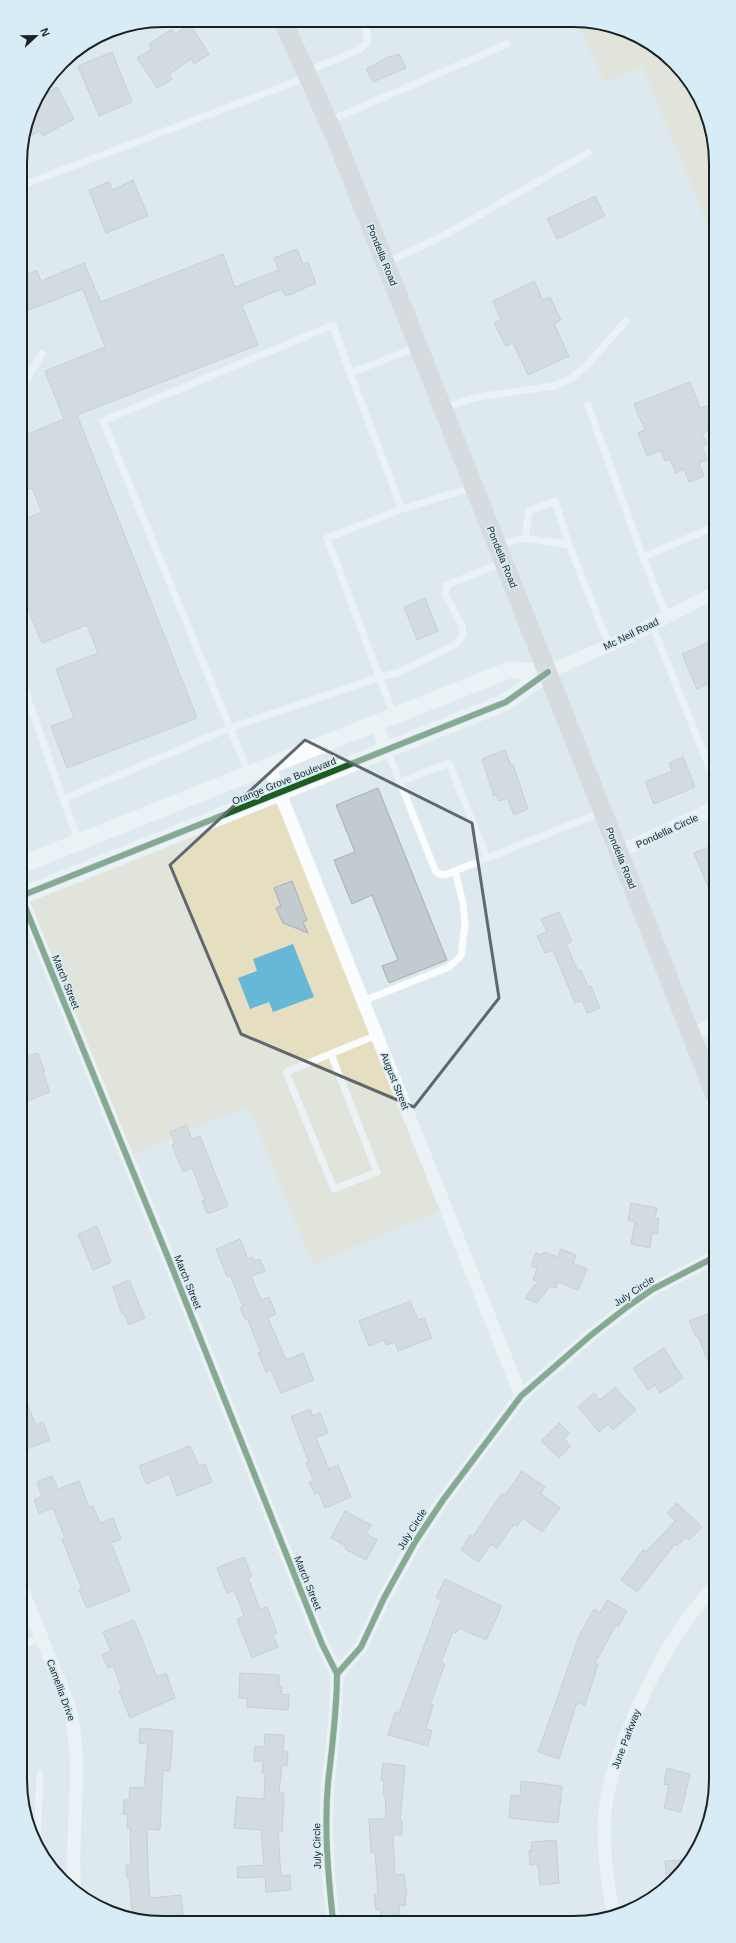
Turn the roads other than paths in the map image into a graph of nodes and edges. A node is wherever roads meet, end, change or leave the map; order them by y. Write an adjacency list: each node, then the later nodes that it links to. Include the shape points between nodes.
1 (286, 27): 4 (main road, Pondella Road)
2 (365, 27): 4 (lane, via 368,41 359,50)
3 (507, 44): 5 (lane)
4 (307, 74): 5 (main road, Pondella Road); 7 (lane)
5 (328, 121): 8 (main road, Pondella Road)
6 (588, 153): 8 (lane, via 443,236)
7 (27, 183)
8 (385, 263): 10 (main road, Pondella Road)
9 (626, 321): 15 (lane, via 572,378 554,386 478,397)
10 (419, 347): 12 (lane); 15 (main road, Pondella Road)
11 (42, 354): 13 (lane)
12 (350, 373): 17 (lane); 32 (lane, via 333,326 103,421)
13 (27, 378)
14 (588, 405): 22 (lane)
15 (443, 408): 16 (main road, Pondella Road)
16 (474, 487): 17 (lane); 21 (main road, Pondella Road)
17 (402, 509): 28 (lane, via 327,538)
18 (709, 529): 22 (lane)
19 (525, 538): 20 (lane); 20 (lane, via 529,511 555,500); 21 (lane)
20 (569, 545): 26 (lane)
21 (500, 553): 27 (main road, Pondella Road); 28 (lane, via 447,585 445,593 462,626 463,635 455,645 397,673)
22 (643, 556): 24 (lane)
23 (709, 596): 24 (street, Mc Neil Road)
24 (667, 617): 25 (street, Mc Neil Road)
25 (652, 624): 26 (street, Mc Neil Road); 35 (lane)
26 (609, 645): 27 (street, Mc Neil Road)
27 (548, 672): 30 (street, Orange Grove Boulevard, via 508,670); 33 (street, Orange Grove Boulevard, via 506,702); 41 (main road, Pondella Road)
28 (380, 677): 30 (lane); 32 (lane)
29 (27, 696): 39 (lane)
30 (395, 716): 31 (street, Orange Grove Boulevard)
31 (376, 724): 33 (street); 34 (street, Orange Grove Boulevard)
32 (230, 728): 36 (lane); 39 (lane)
33 (387, 750): 37 (lane); 38 (street, Orange Grove Boulevard)
34 (269, 766): 36 (street, Orange Grove Boulevard); 38 (street, August Street)
35 (709, 766)
36 (249, 774): 42 (street, Orange Grove Boulevard)
37 (400, 782): 44 (lane, via 449,763); 46 (lane, via 435,870 445,875)
38 (280, 793): 47 (street, Orange Grove Boulevard); 49 (street, August Street)
39 (63, 799): 42 (lane)
40 (709, 810): 43 (street, Pondella Circle)
41 (602, 812): 43 (main road, Pondella Road); 44 (lane)
42 (79, 842): 45 (street, Orange Grove Boulevard)
43 (619, 852): 51 (main road, Pondella Road)
44 (487, 858): 46 (lane)
45 (27, 863)
46 (455, 871): 49 (lane, via 465,924 461,956 449,967)
47 (27, 894)
48 (27, 911): 61 (street, March Street, via 322,1644)
49 (363, 1001): 52 (street, August Street)
50 (709, 1026): 51 (street)
51 (691, 1034): 54 (main road, Pondella Road)
52 (377, 1035): 53 (lane); 56 (street, August Street)
53 (331, 1054): 53 (lane, via 286,1072 334,1189 377,1172)
54 (709, 1080)
55 (709, 1260): 56 (street, July Circle, via 653,1289 627,1307)
56 (521, 1396): 61 (street, July Circle, via 443,1500 415,1542 361,1647)
57 (709, 1593): 65 (street, June Parkway, via 684,1623 648,1684 611,1780 606,1804 605,1831)
58 (27, 1602): 59 (street, Camellia Drive)
59 (41, 1637): 60 (lane); 64 (street, Camellia Drive, via 68,1703 76,1741)
60 (27, 1643)
61 (337, 1674): 66 (street, July Circle, via 337,1705 327,1815 327,1863)
62 (40, 1775): 63 (lane)
63 (38, 1833)
64 (74, 1883)
65 (613, 1909)
66 (333, 1916)

